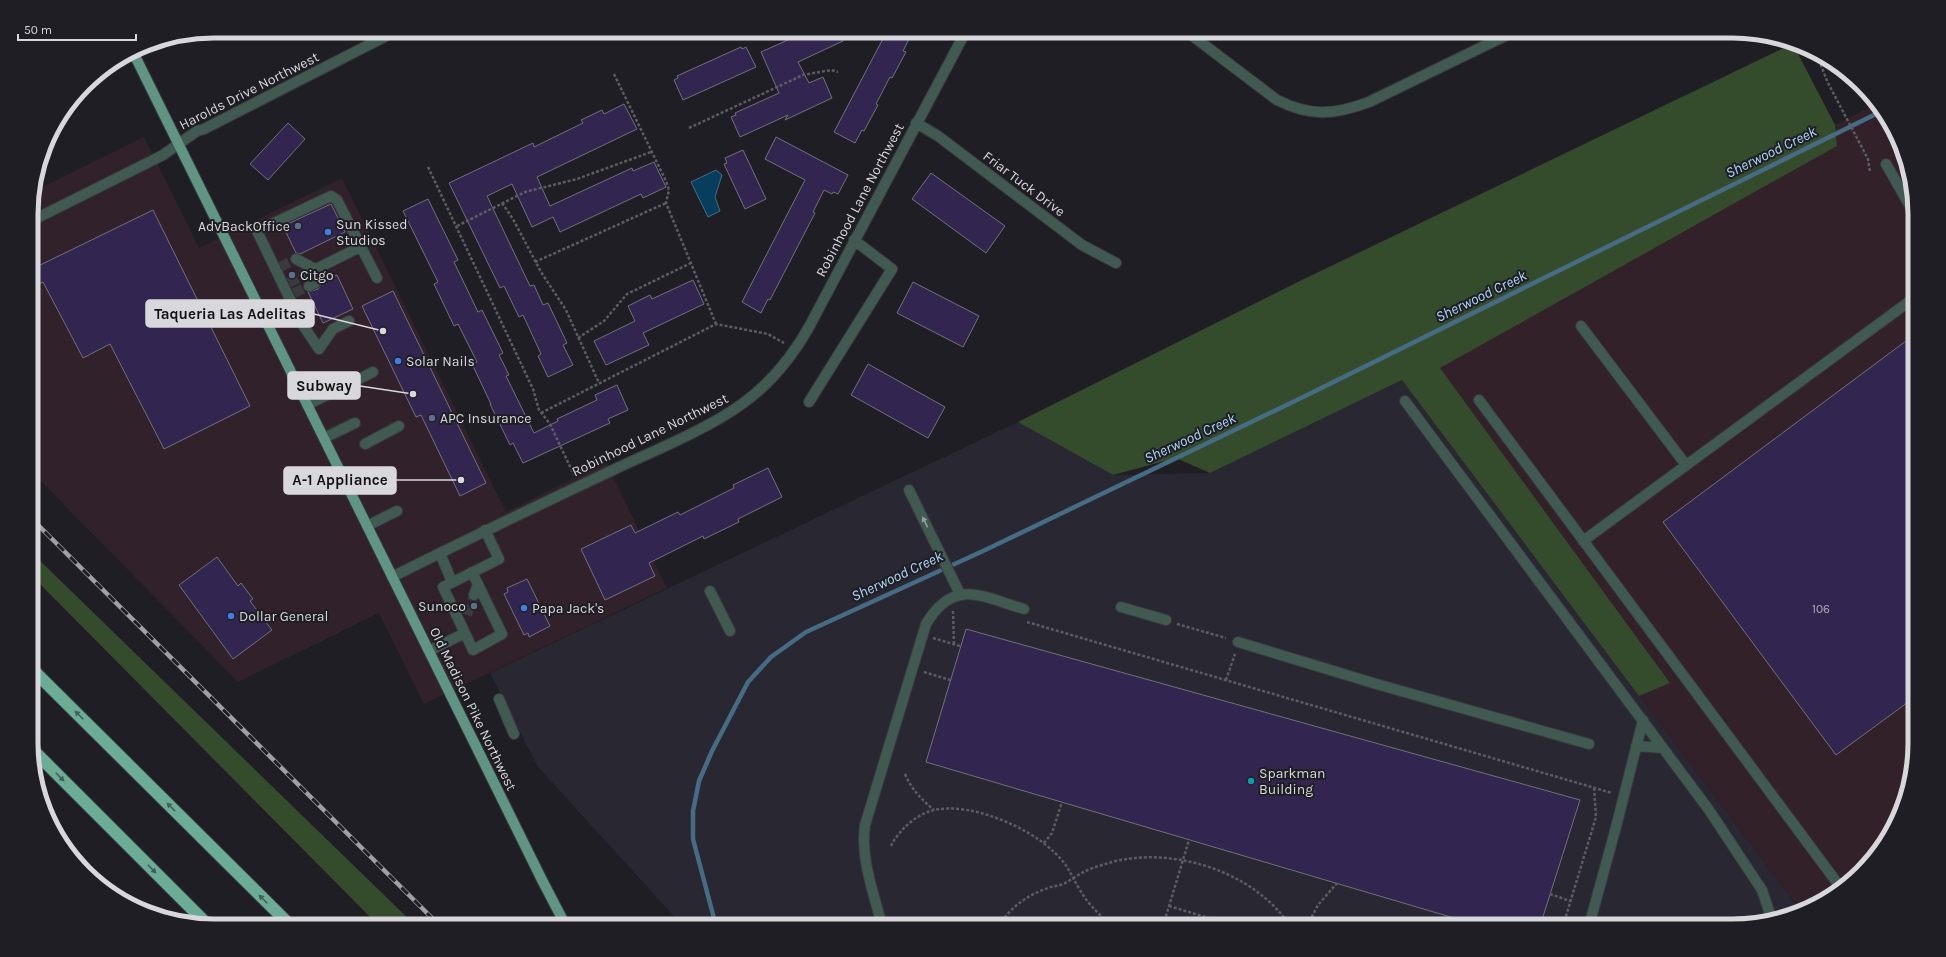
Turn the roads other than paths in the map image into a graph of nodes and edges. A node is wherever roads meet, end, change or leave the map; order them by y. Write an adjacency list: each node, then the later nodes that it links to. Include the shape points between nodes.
1 (382, 38): 7 (street, Harolds Drive Northwest)
2 (962, 38): 6 (street, Robinhood Lane Northwest)
3 (1195, 38): 4 (street, via 1277,100 1307,112 1321,113 1345,110 1369,102)
4 (1501, 38)
5 (135, 56): 7 (main road, Old Madison Pike Northwest)
6 (916, 124): 11 (street, Robinhood Lane Northwest); 14 (street, Friar Tuck Drive, via 938,136 1082,245)
7 (178, 143): 10 (street, Harolds Drive Northwest, via 163,155); 26 (main road, Old Madison Pike Northwest)
8 (1886, 164): 9 (street)
9 (1908, 202)
10 (38, 218)
11 (854, 240): 25 (street, via 892,269); 37 (street, Robinhood Lane Northwest, via 795,350 760,390 703,427)
12 (360, 247): 15 (street); 17 (street); 20 (street, via 338,200 331,196 257,231 291,294 302,324 319,349 333,329)
13 (296, 259): 15 (street)
14 (1116, 263)
15 (315, 269): 16 (street); 18 (street, via 315,283)
16 (304, 275)
17 (377, 278)
18 (309, 286)
19 (1908, 302): 31 (street)
20 (349, 321)
21 (1581, 326): 31 (street)
22 (373, 372): 26 (street)
23 (1479, 400): 38 (street)
24 (1405, 401): 57 (street)
25 (809, 402)
26 (308, 405): 29 (main road, Old Madison Pike Northwest)
27 (355, 423): 29 (street)
28 (399, 426): 30 (street)
29 (324, 438): 33 (main road, Old Madison Pike Northwest)
30 (365, 444)
31 (1686, 465): 38 (street)
32 (379, 472): 33 (street)
33 (348, 487): 36 (main road, Old Madison Pike Northwest)
34 (909, 490): 45 (street, one-way to 34)
35 (397, 511): 36 (street)
36 (367, 526): 41 (main road, Old Madison Pike Northwest)
37 (485, 530): 39 (street, Robinhood Lane Northwest); 40 (street, via 499,559)
38 (1583, 541): 63 (street)
39 (440, 553): 41 (street, Robinhood Lane Northwest); 42 (street)
40 (472, 572): 42 (street); 43 (street)
41 (392, 577): 54 (main road, Old Madison Pike Northwest)
42 (452, 582): 51 (street, via 443,587)
43 (478, 584): 46 (street); 51 (street, via 502,634 473,650)
44 (710, 591): 52 (street)
45 (960, 594): 48 (street, via 970,594); 68 (street, via 942,604 933,612 926,624 865,825 864,854)
46 (474, 596)
47 (1121, 607): 50 (street)
48 (1024, 610)
49 (467, 616): 51 (street)
50 (1166, 620)
51 (464, 630): 54 (street)
52 (730, 631)
53 (1238, 642): 59 (street)
54 (429, 652): 67 (main road, Old Madison Pike Northwest)
55 (38, 675): 66 (highway, one-way to 55)
56 (500, 699): 58 (street)
57 (1642, 720): 60 (street); 61 (street)
58 (514, 734)
59 (1589, 744)
60 (1636, 746): 61 (street); 69 (street)
61 (1663, 748): 64 (street, via 1709,810 1762,890)
62 (38, 755): 65 (highway, one-way to 65)
63 (1838, 884)
64 (1770, 915)
65 (202, 919)
66 (284, 919)
67 (562, 919)
68 (880, 919)
69 (1591, 919)

